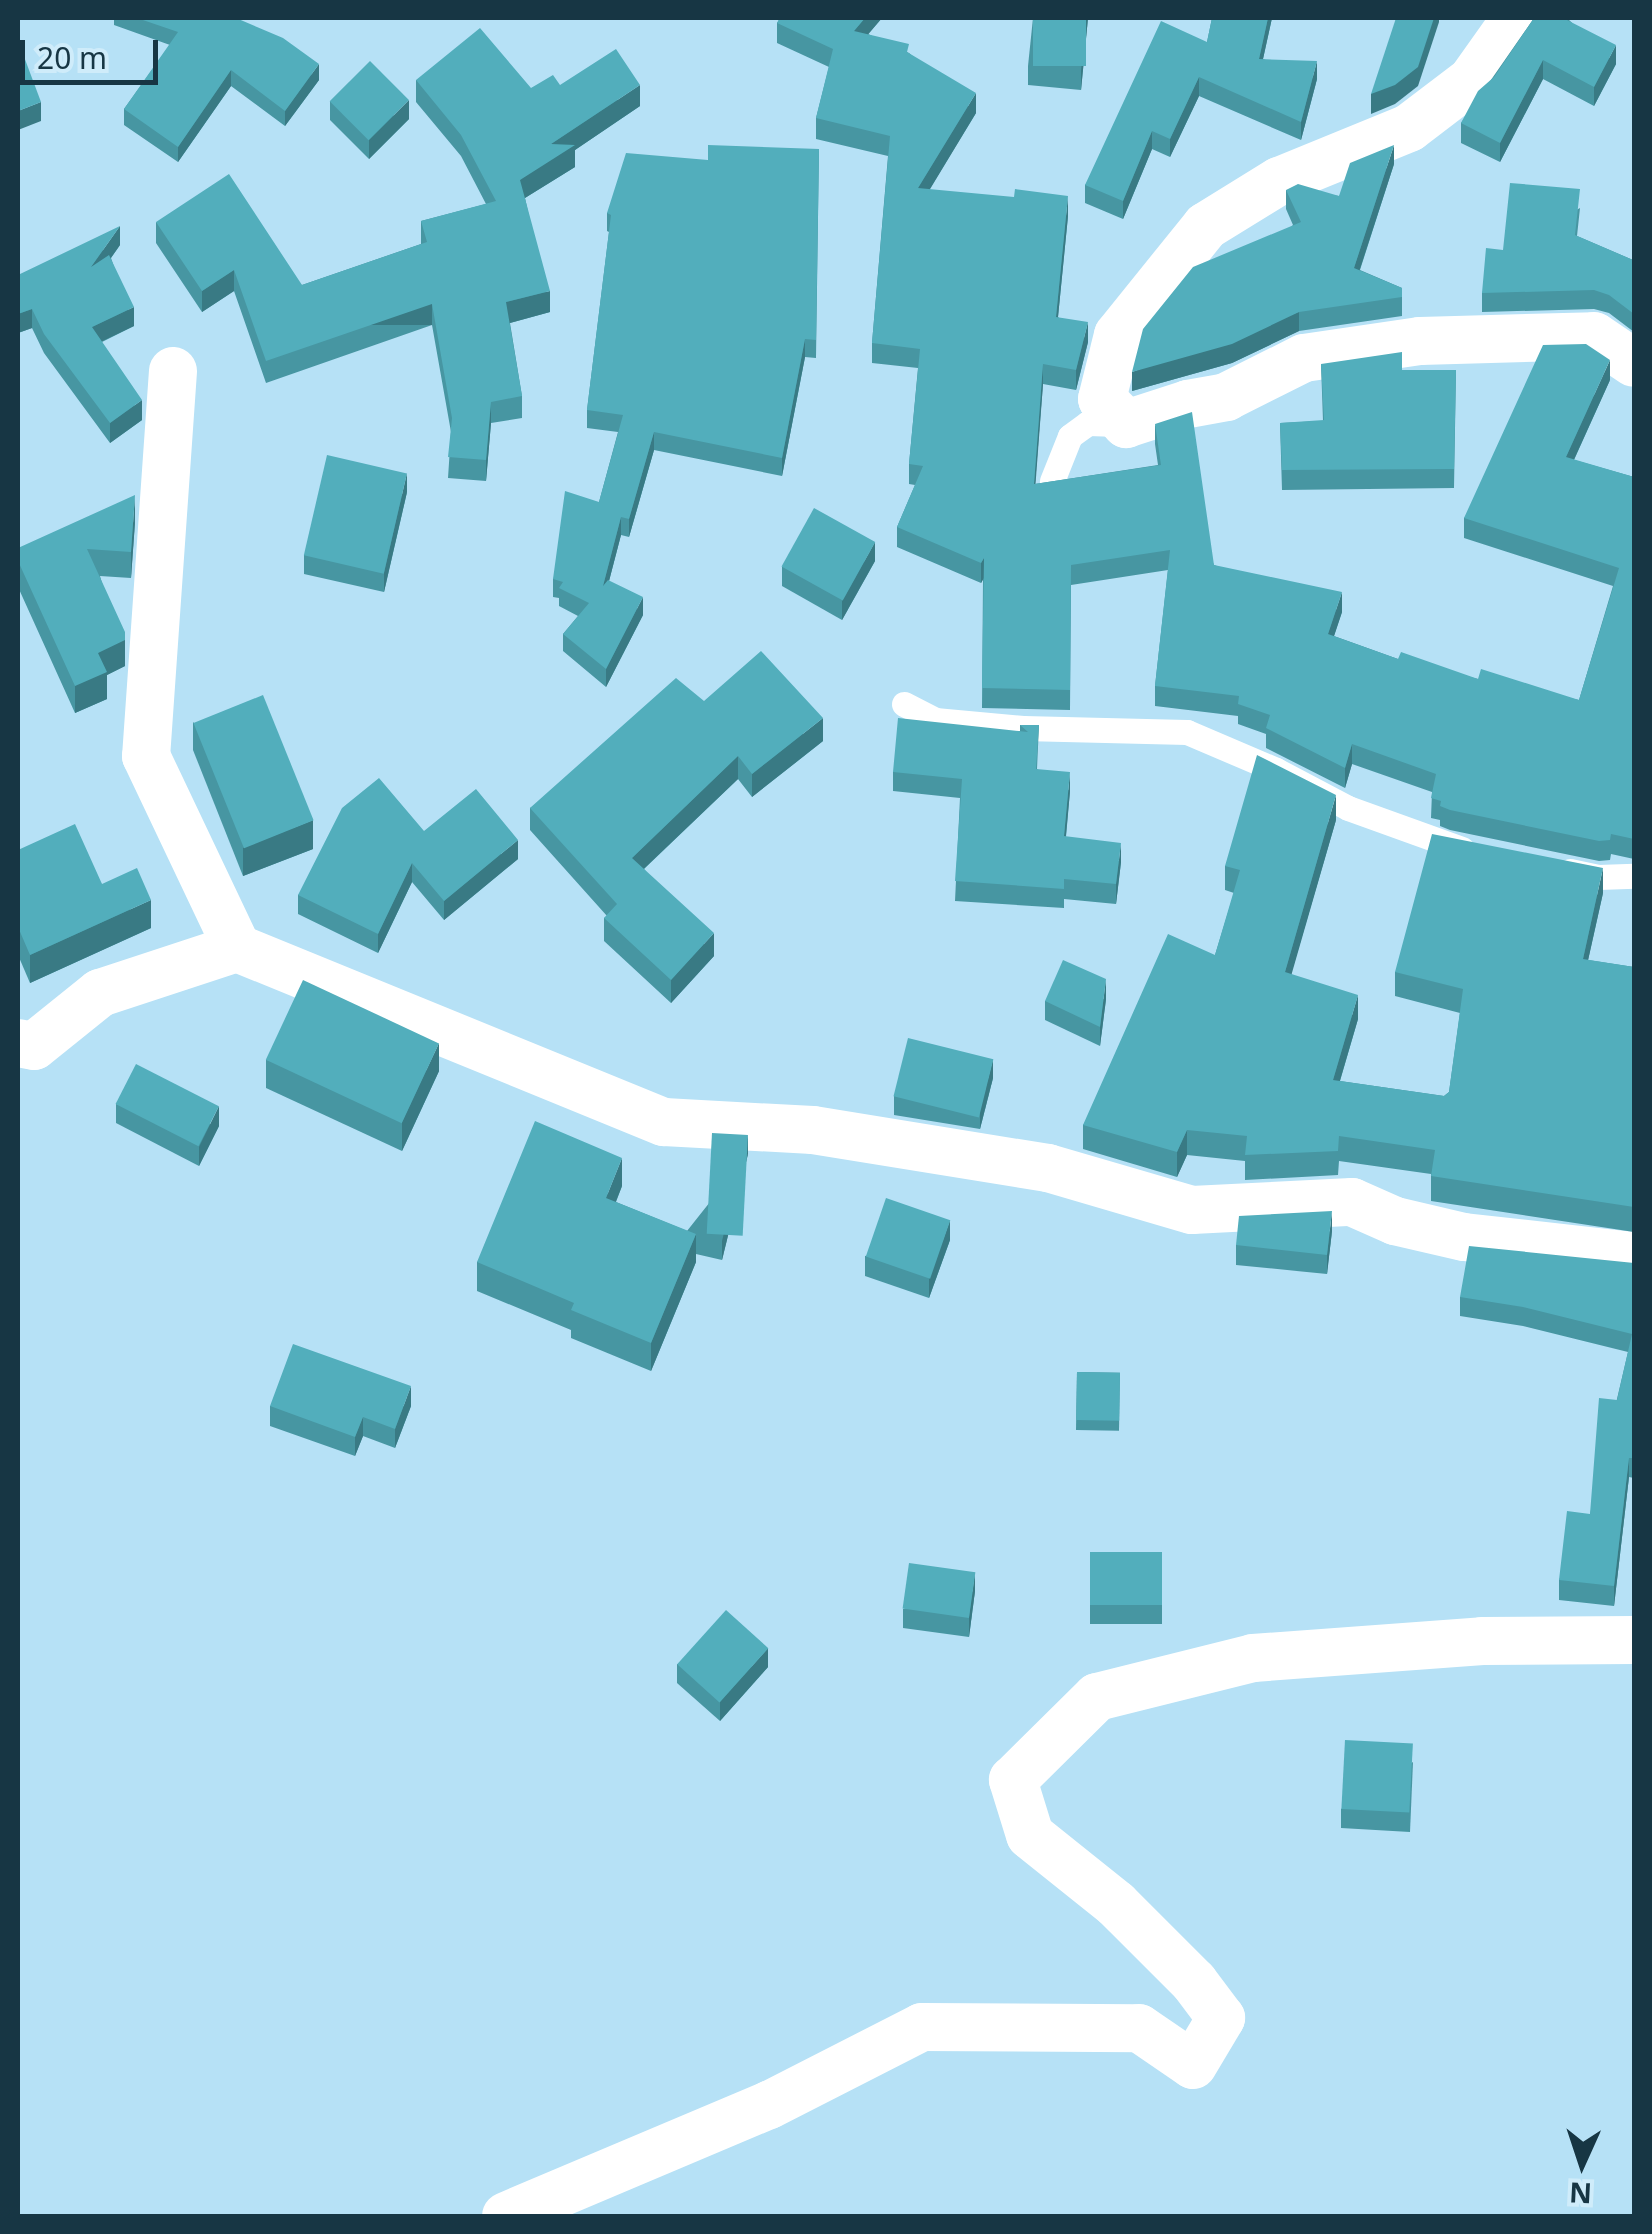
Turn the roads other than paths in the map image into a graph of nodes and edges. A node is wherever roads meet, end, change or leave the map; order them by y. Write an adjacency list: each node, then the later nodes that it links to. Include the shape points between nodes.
1 (1516, 18): 4 (street, via 1472,80 1408,128 1280,180 1206,226 1118,335 1102,399)
2 (1634, 364): 4 (street, via 1594,336 1420,341 1304,358 1226,397)
3 (173, 371): 10 (street, via 146,756)
4 (1126, 424): 5 (lane, via 1088,423 1070,436)
5 (1052, 481)
6 (904, 704): 7 (lane, via 935,720 1187,732 1348,808)
7 (1483, 854)
8 (1541, 865): 9 (lane, via 1598,877)
9 (1634, 876)
10 (237, 948): 11 (street, via 100,992 34,1046); 12 (street, via 664,1122 813,1130 1048,1168 1192,1210 1352,1202 1395,1221 1464,1237)
11 (18, 1044)
12 (1634, 1256)
13 (1634, 1640): 14 (street, via 1482,1641 1253,1658 1097,1697 1013,1780 1030,1835 1116,1904 1221,2018 1193,2065 1139,2028 922,2027 769,2105)
14 (506, 2216)

